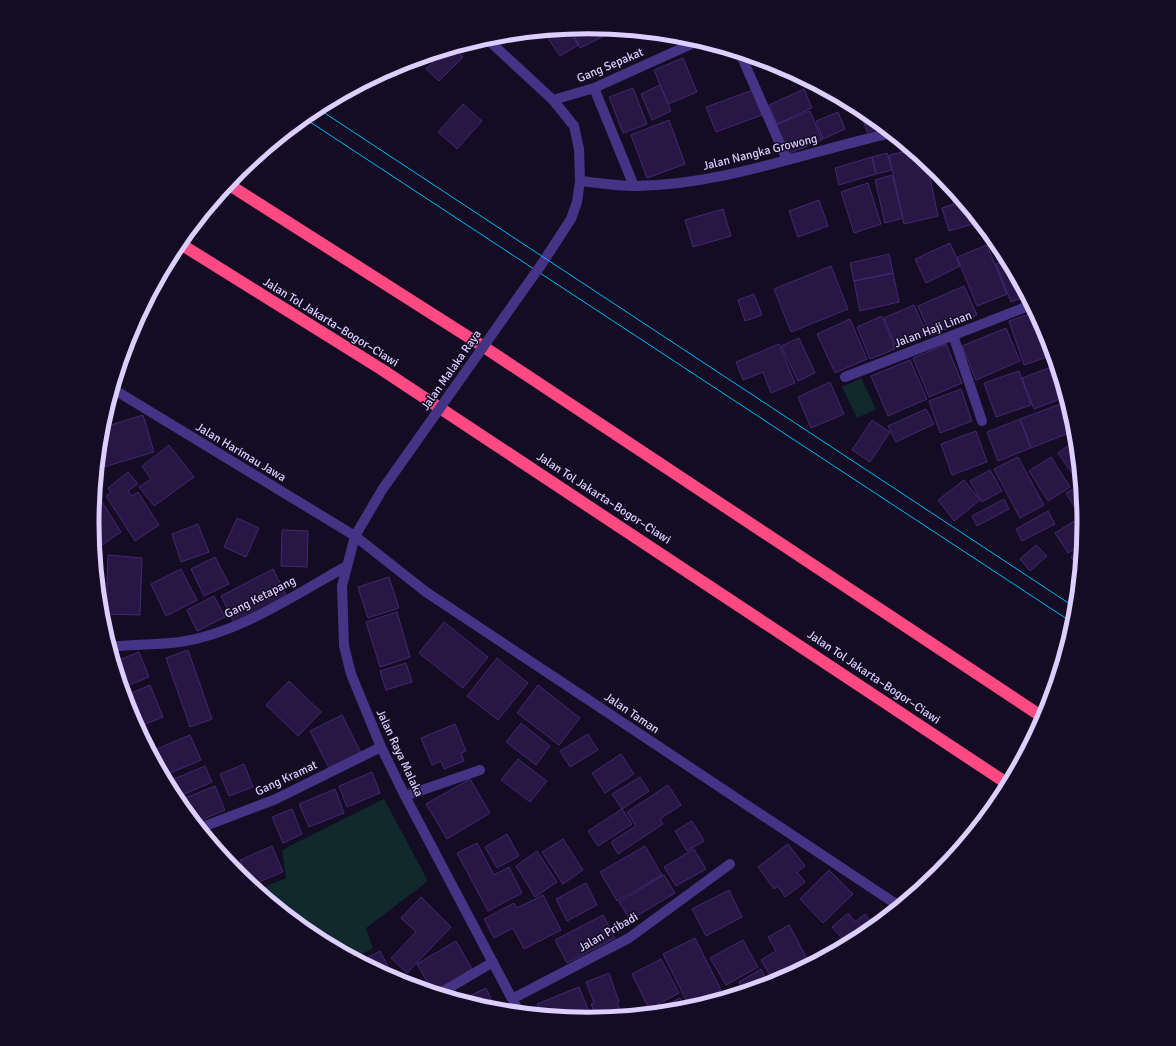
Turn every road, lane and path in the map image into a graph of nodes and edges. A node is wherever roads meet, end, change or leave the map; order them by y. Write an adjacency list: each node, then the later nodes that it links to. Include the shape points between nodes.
1 (492, 43): 5 (street, Jalan Malaka Raya)
2 (690, 45): 4 (street, Gang Sepakat)
3 (743, 59): 7 (street)
4 (594, 88): 5 (street, Gang Sepakat); 9 (street)
5 (554, 100): 8 (street, Jalan Malaka Raya, via 574,126 579,149)
6 (885, 134): 7 (street, Jalan Nangka Growong)
7 (787, 160): 9 (street, Jalan Nangka Growong, via 701,180)
8 (580, 181): 9 (street, Jalan Nangka Growong); 17 (street, Jalan Malaka Raya, bridge, via 571,219)
9 (634, 186)
10 (233, 187): 21 (highway, via 494,354)
11 (184, 246): 24 (highway, Jalan Tol Jakarta–Bogor–Ciawi, via 381,369)
12 (1027, 307): 13 (street, Jalan Haji Linan)
13 (953, 335): 14 (street, Jalan Haji Linan); 16 (street)
14 (845, 377)
15 (117, 392): 18 (street, Jalan Harimau Jawa)
16 (982, 421)
17 (382, 490): 18 (street, Jalan Raya Malaka)
18 (355, 536): 19 (street, Jalan Raya Malaka); 28 (street, Jalan Taman, via 426,592)
19 (346, 566): 20 (street, Gang Ketapang, via 251,618 211,634 181,642); 22 (street, Jalan Raya Malaka, via 342,586 344,646 351,674)
20 (115, 647)
21 (1038, 714)
22 (381, 747): 25 (street, Jalan Raya Malaka); 26 (street, Gang Kramat, via 276,799)
23 (480, 770): 25 (street)
24 (1003, 781)
25 (405, 796): 29 (street, Jalan Raya Malaka)
26 (204, 826)
27 (730, 864): 31 (street, Jalan Pribadi, via 628,938)
28 (895, 903)
29 (494, 962): 30 (street); 31 (street, Jalan Raya Malaka)
30 (445, 990)
31 (512, 999): 32 (street, Jalan Raya Malaka)
32 (516, 1007)

